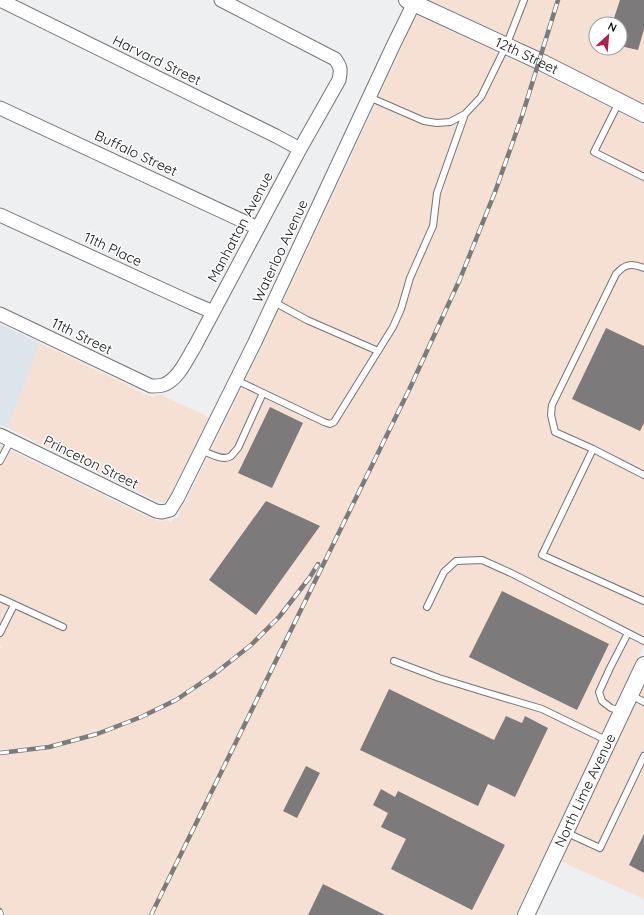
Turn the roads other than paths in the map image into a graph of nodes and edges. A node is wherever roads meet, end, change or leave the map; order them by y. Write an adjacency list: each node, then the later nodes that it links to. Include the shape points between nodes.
1 (0, 0): 11 (street, Harvard Street)
2 (221, 0): 11 (street, Manhattan Avenue, via 335,59 340,66 339,80)
3 (524, 0): 5 (lane)
4 (419, 4): 5 (street, 12th Street); 6 (street, Waterloo Avenue)
5 (506, 46): 7 (street, 12th Street); 9 (lane, via 481,97)
6 (369, 97): 9 (lane, via 424,121 450,122); 16 (street, Waterloo Avenue)
7 (619, 102): 10 (street, 12th Street); 12 (lane, via 594,152)
8 (0, 108): 14 (street, Buffalo Street)
9 (465, 114): 19 (lane, via 437,193 433,226 410,278 401,309)
10 (644, 114)
11 (300, 149): 14 (street, Manhattan Avenue)
12 (644, 177)
13 (0, 215): 17 (street, 11th Place)
14 (258, 228): 17 (street, Manhattan Avenue)
15 (644, 268): 24 (lane, via 632,264 616,274 552,405 551,415 555,432)
16 (274, 302): 19 (lane, via 307,320); 20 (street, Waterloo Avenue)
17 (213, 312): 21 (street, Manhattan Avenue, via 176,377 162,386)
18 (0, 314): 21 (street, 11th Street)
19 (378, 351): 22 (lane, via 334,422 330,424)
20 (236, 380): 22 (lane); 25 (street, Waterloo Avenue)
21 (151, 386)
22 (264, 393): 25 (lane, via 232,456 220,458)
23 (5, 437): 26 (lane); 28 (street, Princeton Street, via 156,511)
24 (593, 449): 27 (lane); 30 (lane, via 542,555)
25 (201, 450): 28 (street, Waterloo Avenue)
26 (0, 461)
27 (644, 475)
28 (170, 510)
29 (0, 598): 31 (lane)
30 (644, 601)
31 (14, 605): 33 (lane); 35 (lane)
32 (427, 608): 34 (lane, via 444,572 456,560 482,560)
33 (63, 627)
34 (628, 632): 36 (lane); 40 (lane, via 599,692 602,701 611,708)
35 (0, 634)
36 (644, 641)
37 (394, 660): 41 (lane, via 446,680 542,709)
38 (644, 665): 39 (street, North Lime Avenue)
39 (637, 698): 40 (street, North Lime Avenue)
40 (622, 711): 41 (street, North Lime Avenue)
41 (608, 741): 43 (street, North Lime Avenue)
42 (644, 756): 43 (lane, via 600,848)
43 (565, 832): 44 (street, North Lime Avenue)
44 (526, 915)

